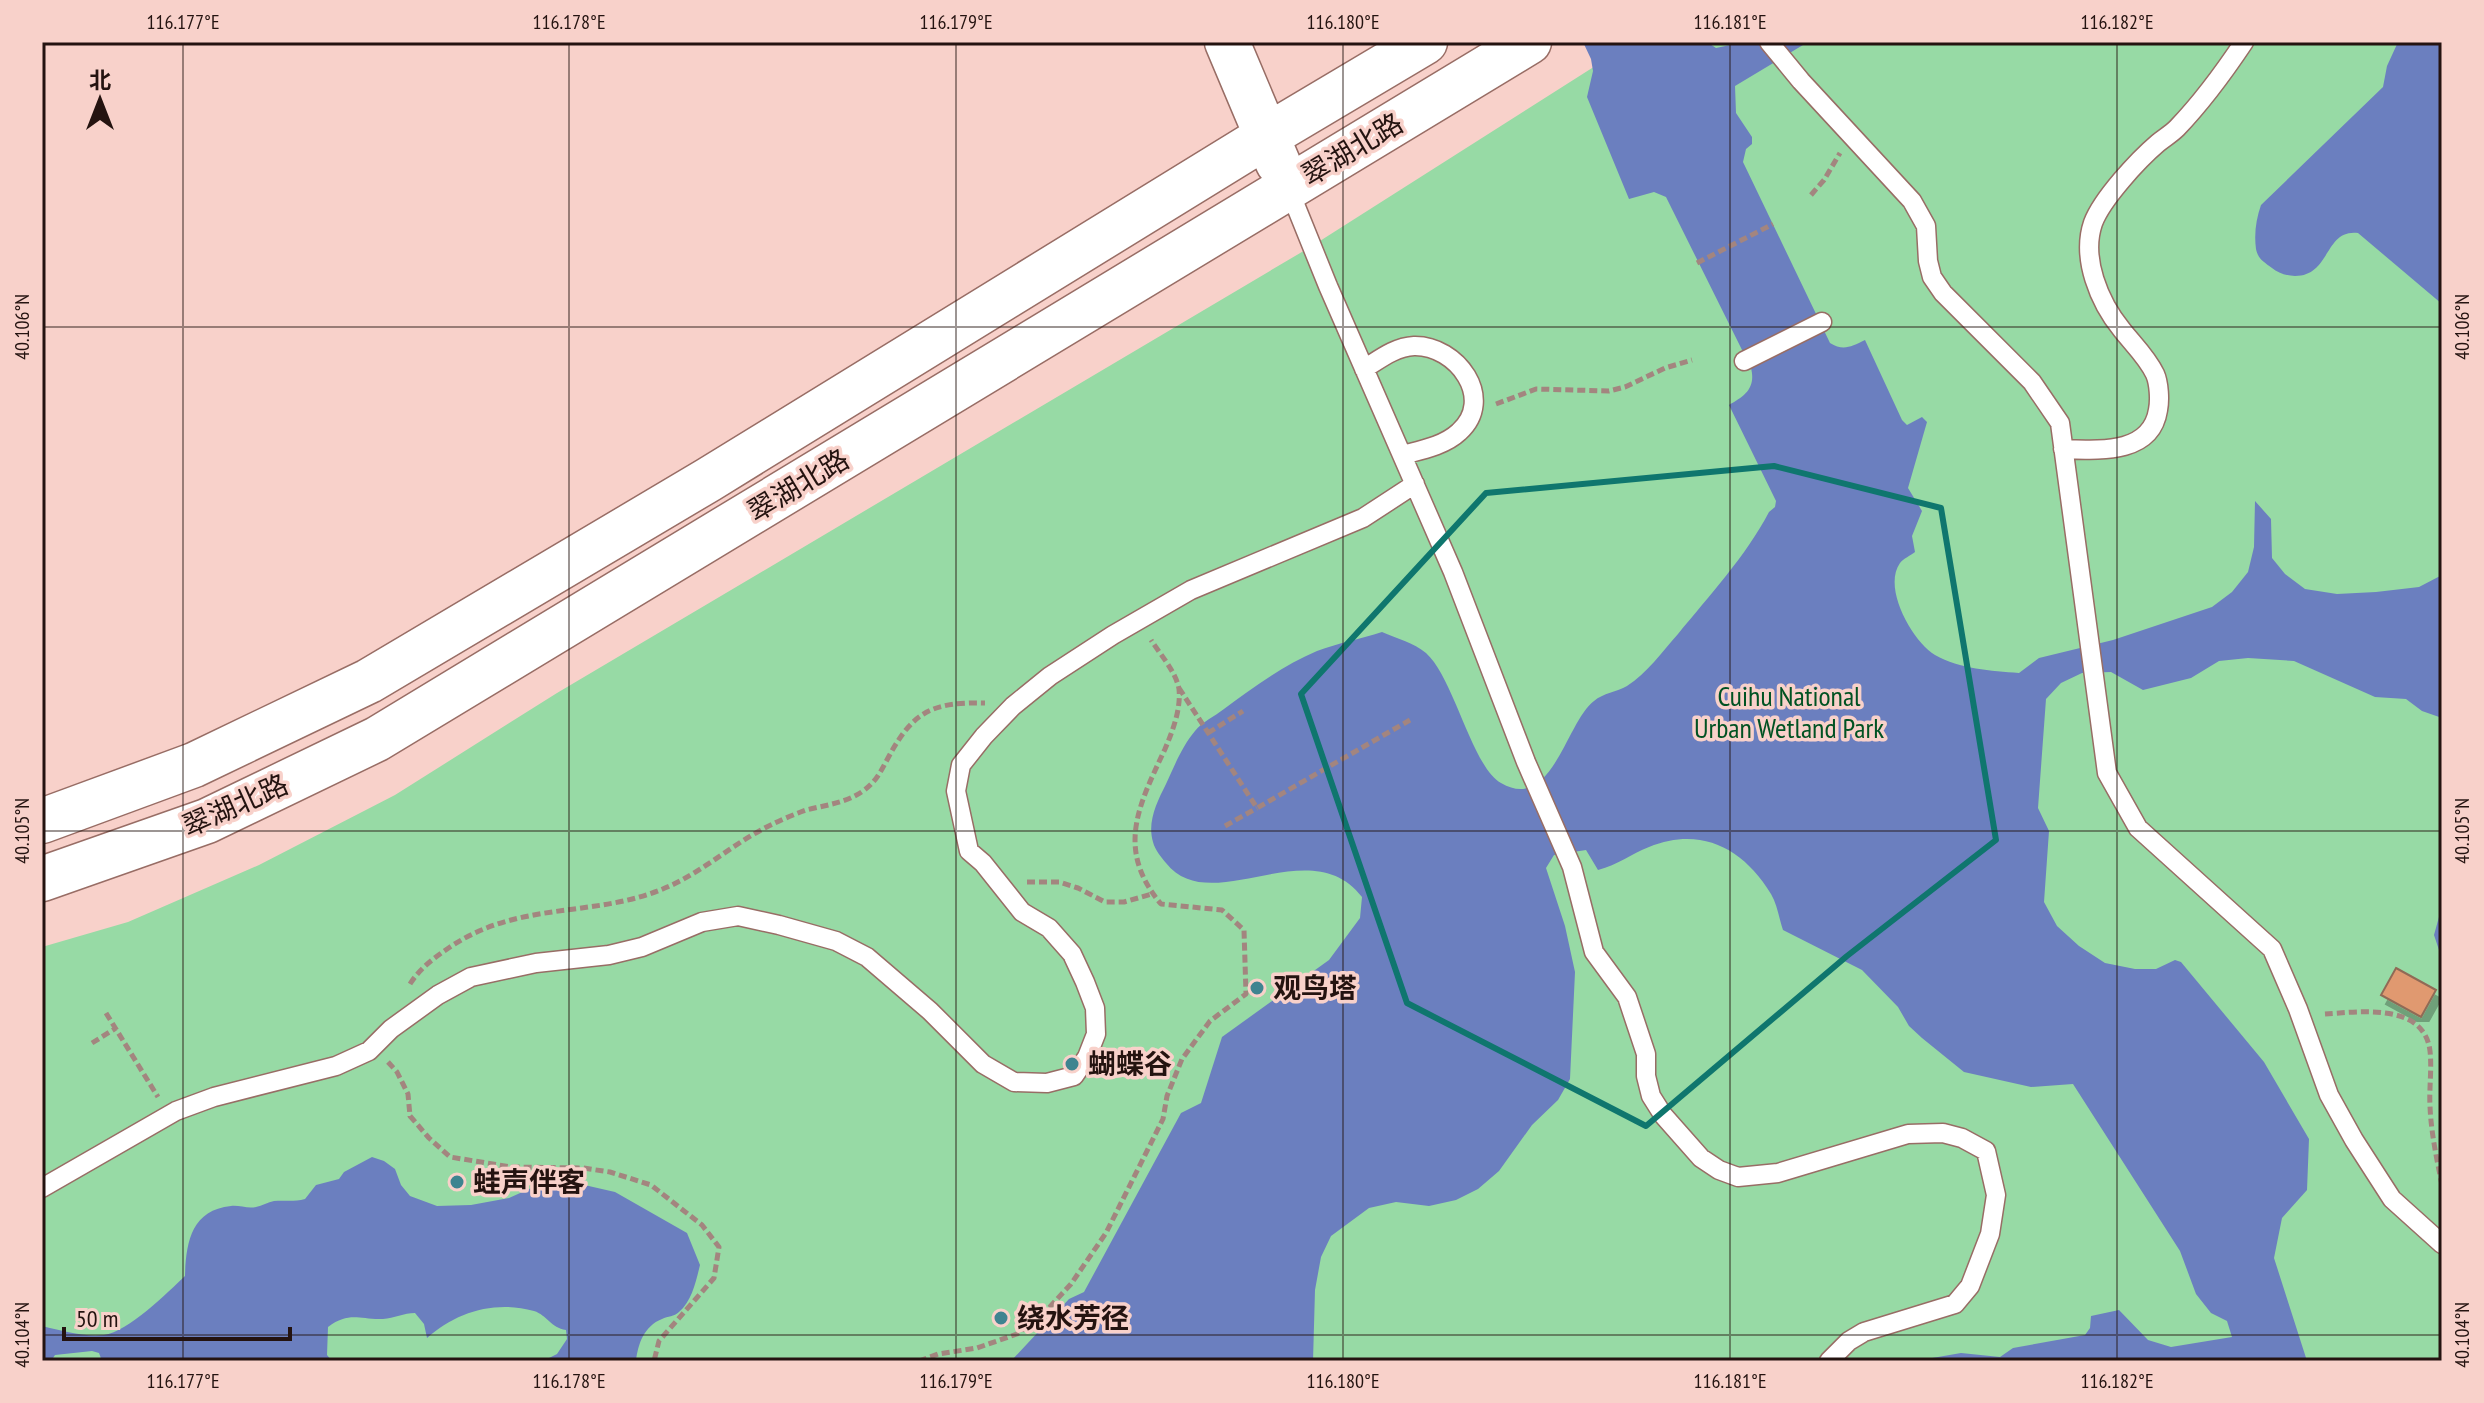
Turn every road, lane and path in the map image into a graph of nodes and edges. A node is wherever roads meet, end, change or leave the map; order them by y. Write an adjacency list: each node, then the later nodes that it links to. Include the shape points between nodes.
1 (1227, 42): 6 (street)
2 (1425, 42): 6 (street, 翠湖北路)
3 (1529, 42): 8 (street, 翠湖北路)
4 (1769, 42): 7 (lane)
5 (2244, 42): 17 (lane, via 2190,113 2102,206 2088,243 2092,273 2105,302 2156,375 2155,423 2131,444 2104,450)
6 (1267, 136): 8 (street); 27 (street, 翠湖北路, via 708,480 369,681 194,765)
7 (1851, 137): 9 (path); 17 (lane, via 1912,201 1926,226 1932,277 2032,382 2060,423)
8 (1288, 187): 15 (lane); 29 (street, 翠湖北路, via 377,739 207,821)
9 (1811, 195)
10 (1773, 224): 11 (path)
11 (1697, 263)
12 (1822, 322): 14 (lane)
13 (1692, 360): 16 (path, via 1609,391 1536,389 1508,402)
14 (1744, 361)
15 (1364, 369): 16 (lane, via 1400,349 1433,349 1463,368 1473,388); 18 (lane)
16 (1471, 409): 18 (lane, via 1461,431)
17 (2063, 449): 33 (lane, via 2107,773 2138,828 2272,949)
18 (1402, 455): 19 (lane)
19 (1415, 484): 20 (lane, via 1363,518 1191,590); 44 (lane, via 1572,867 1594,952 1627,997 1637,1021 1651,1096 1679,1136 1719,1170 1738,1177 1825,1161 1908,1134 1943,1133 1986,1151 1996,1195 1990,1234 1970,1286 1955,1304 1864,1332)
20 (1138, 621): 21 (path); 22 (lane, via 1050,676)
21 (1179, 687): 25 (path); 31 (path, via 1174,729 1136,815 1139,863)
22 (1013, 706): 30 (lane, via 961,765 956,791 969,851); 35 (path, via 966,702 924,711 863,792 769,826 651,894 516,917 466,937 415,975)
23 (1243, 711): 25 (path)
24 (1410, 720): 26 (path)
25 (1208, 733): 26 (path)
26 (1257, 808): 28 (path)
27 (42, 821)
28 (1225, 826)
29 (42, 879)
30 (1003, 888): 31 (path, via 1059,882 1105,902); 35 (lane, via 1022,912 1049,928 1072,954 1095,1008 1096,1034 1074,1076 1047,1083 1014,1082 983,1064 867,957 836,941 738,916 702,922 609,955 471,977)
31 (1152, 894): 43 (path, via 1161,904 1222,910 1234,919 1246,940 1246,994 1210,1021 1182,1059 1163,1119 1106,1233 1071,1284 1017,1334)
32 (106, 1013): 34 (path)
33 (2301, 1016): 39 (path, via 2385,1011 2419,1029 2430,1049 2430,1110); 41 (lane, via 2329,1095 2354,1140 2392,1199)
34 (116, 1028): 36 (path); 38 (path)
35 (391, 1029): 37 (lane)
36 (92, 1043)
37 (375, 1046): 38 (lane, via 336,1066); 42 (path, via 397,1072 408,1094 410,1116 450,1157 511,1167 610,1172 651,1185 702,1225 719,1247 714,1278 659,1341)
38 (169, 1114): 40 (lane)
39 (2442, 1185)
40 (42, 1188)
41 (2442, 1244)
42 (654, 1361)
43 (919, 1361)
44 (1829, 1361)

